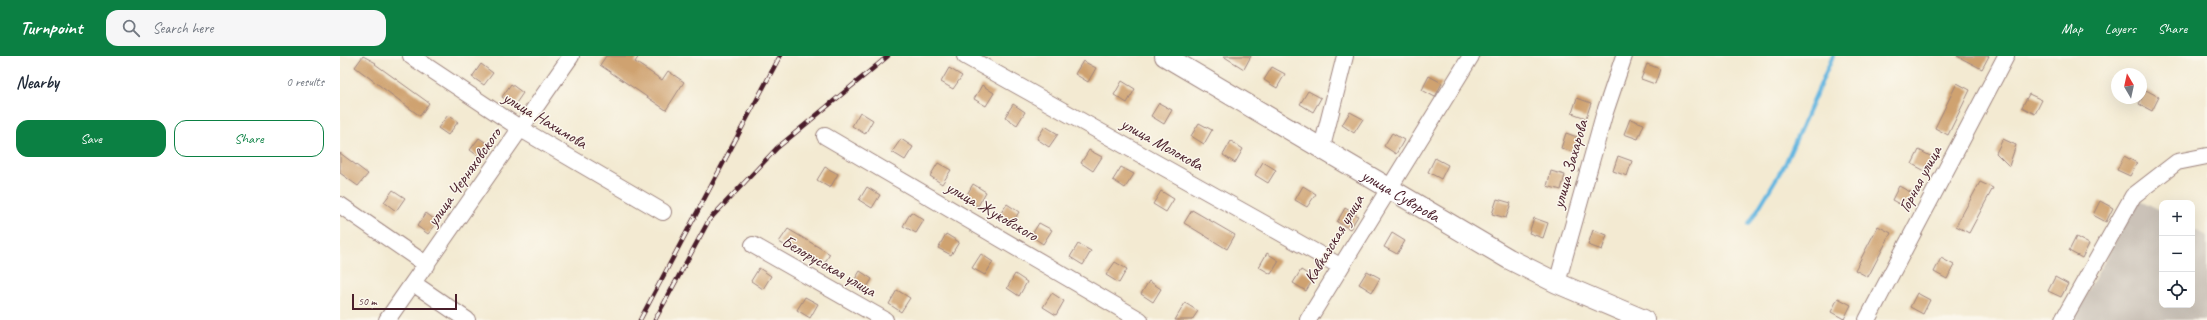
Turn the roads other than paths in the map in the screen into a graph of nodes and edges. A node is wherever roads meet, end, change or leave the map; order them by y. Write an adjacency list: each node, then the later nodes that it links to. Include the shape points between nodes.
1 (411, 56): 9 (street, улица Нахимова)
2 (572, 56): 9 (street, улица Черняховского)
3 (965, 56): 18 (street, улица Молокова)
4 (1165, 56): 11 (street, улица Суворова)
5 (1345, 56): 11 (street)
6 (1471, 56): 13 (street, Кавказская улица)
7 (1624, 56): 20 (street, улица Захарова, via 1604,115)
8 (2006, 56): 27 (street, Горная улица)
9 (520, 129): 15 (street, улица Нахимова); 17 (street, улица Черняховского)
10 (825, 136): 24 (street, улица Жуковского)
11 (1322, 147): 13 (street, улица Суворова)
12 (2207, 156): 28 (street, via 2178,162 2134,196)
13 (1387, 188): 18 (street, Кавказская улица); 20 (street, улица Суворова, via 1509,259)
14 (340, 205): 17 (street)
15 (663, 212)
16 (753, 245): 23 (street, Белорусская улица)
17 (427, 265): 19 (street, улица Черняховского)
18 (1340, 266): 25 (street, Кавказская улица)
19 (413, 283): 21 (street, улица Черняховского); 22 (street)
20 (1557, 283): 26 (street, улица Суворова)
21 (387, 320)
22 (467, 320)
23 (885, 320)
24 (1140, 320)
25 (1308, 320)
26 (1644, 320)
27 (1867, 320)
28 (2063, 320)

